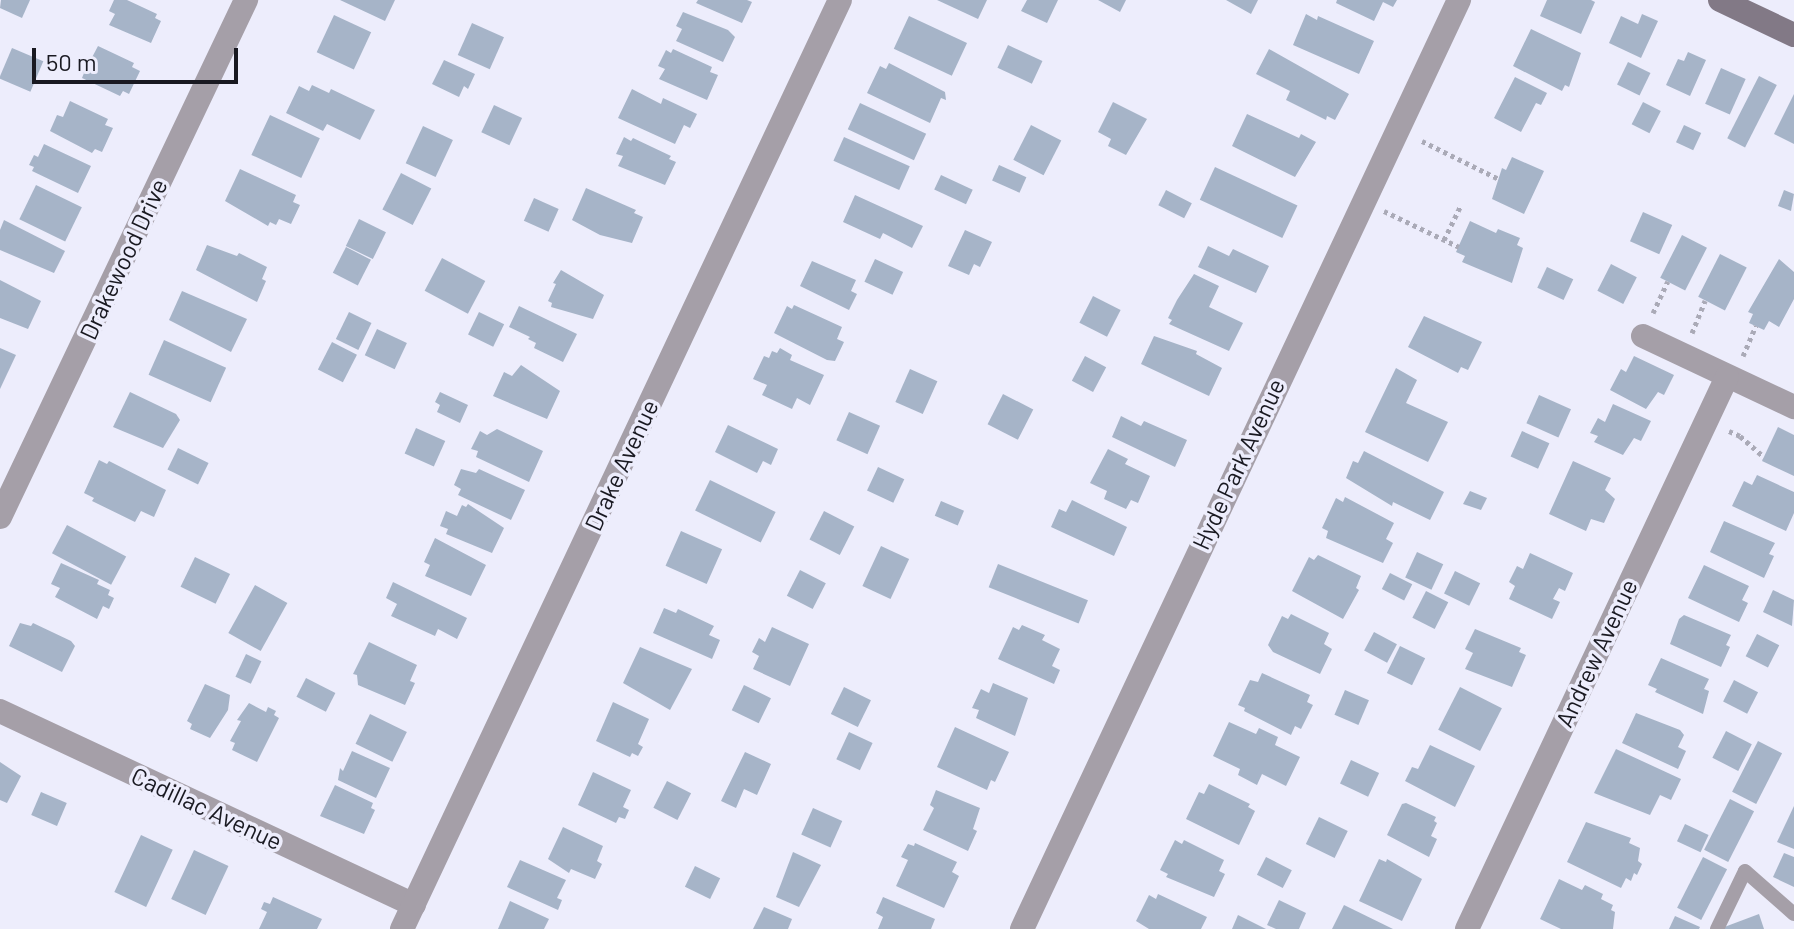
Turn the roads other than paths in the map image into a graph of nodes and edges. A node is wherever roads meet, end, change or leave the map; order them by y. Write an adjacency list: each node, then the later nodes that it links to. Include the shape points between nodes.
1 (246, 0): 9 (street, Drakewood Drive)
2 (840, 0): 11 (street, Drake Avenue)
3 (1459, 0): 14 (street, Hyde Park Avenue)
4 (1720, 0): 5 (street)
5 (1794, 35)
6 (1643, 336): 7 (street)
7 (1727, 377): 8 (street); 15 (street, Andrew Avenue)
8 (1794, 407)
9 (0, 517)
10 (0, 711): 11 (street, Cadillac Avenue)
11 (414, 905): 13 (street, Drake Avenue)
12 (1794, 914): 16 (lane, via 1745,871)
13 (402, 929)
14 (1022, 929)
15 (1467, 929)
16 (1717, 929)

